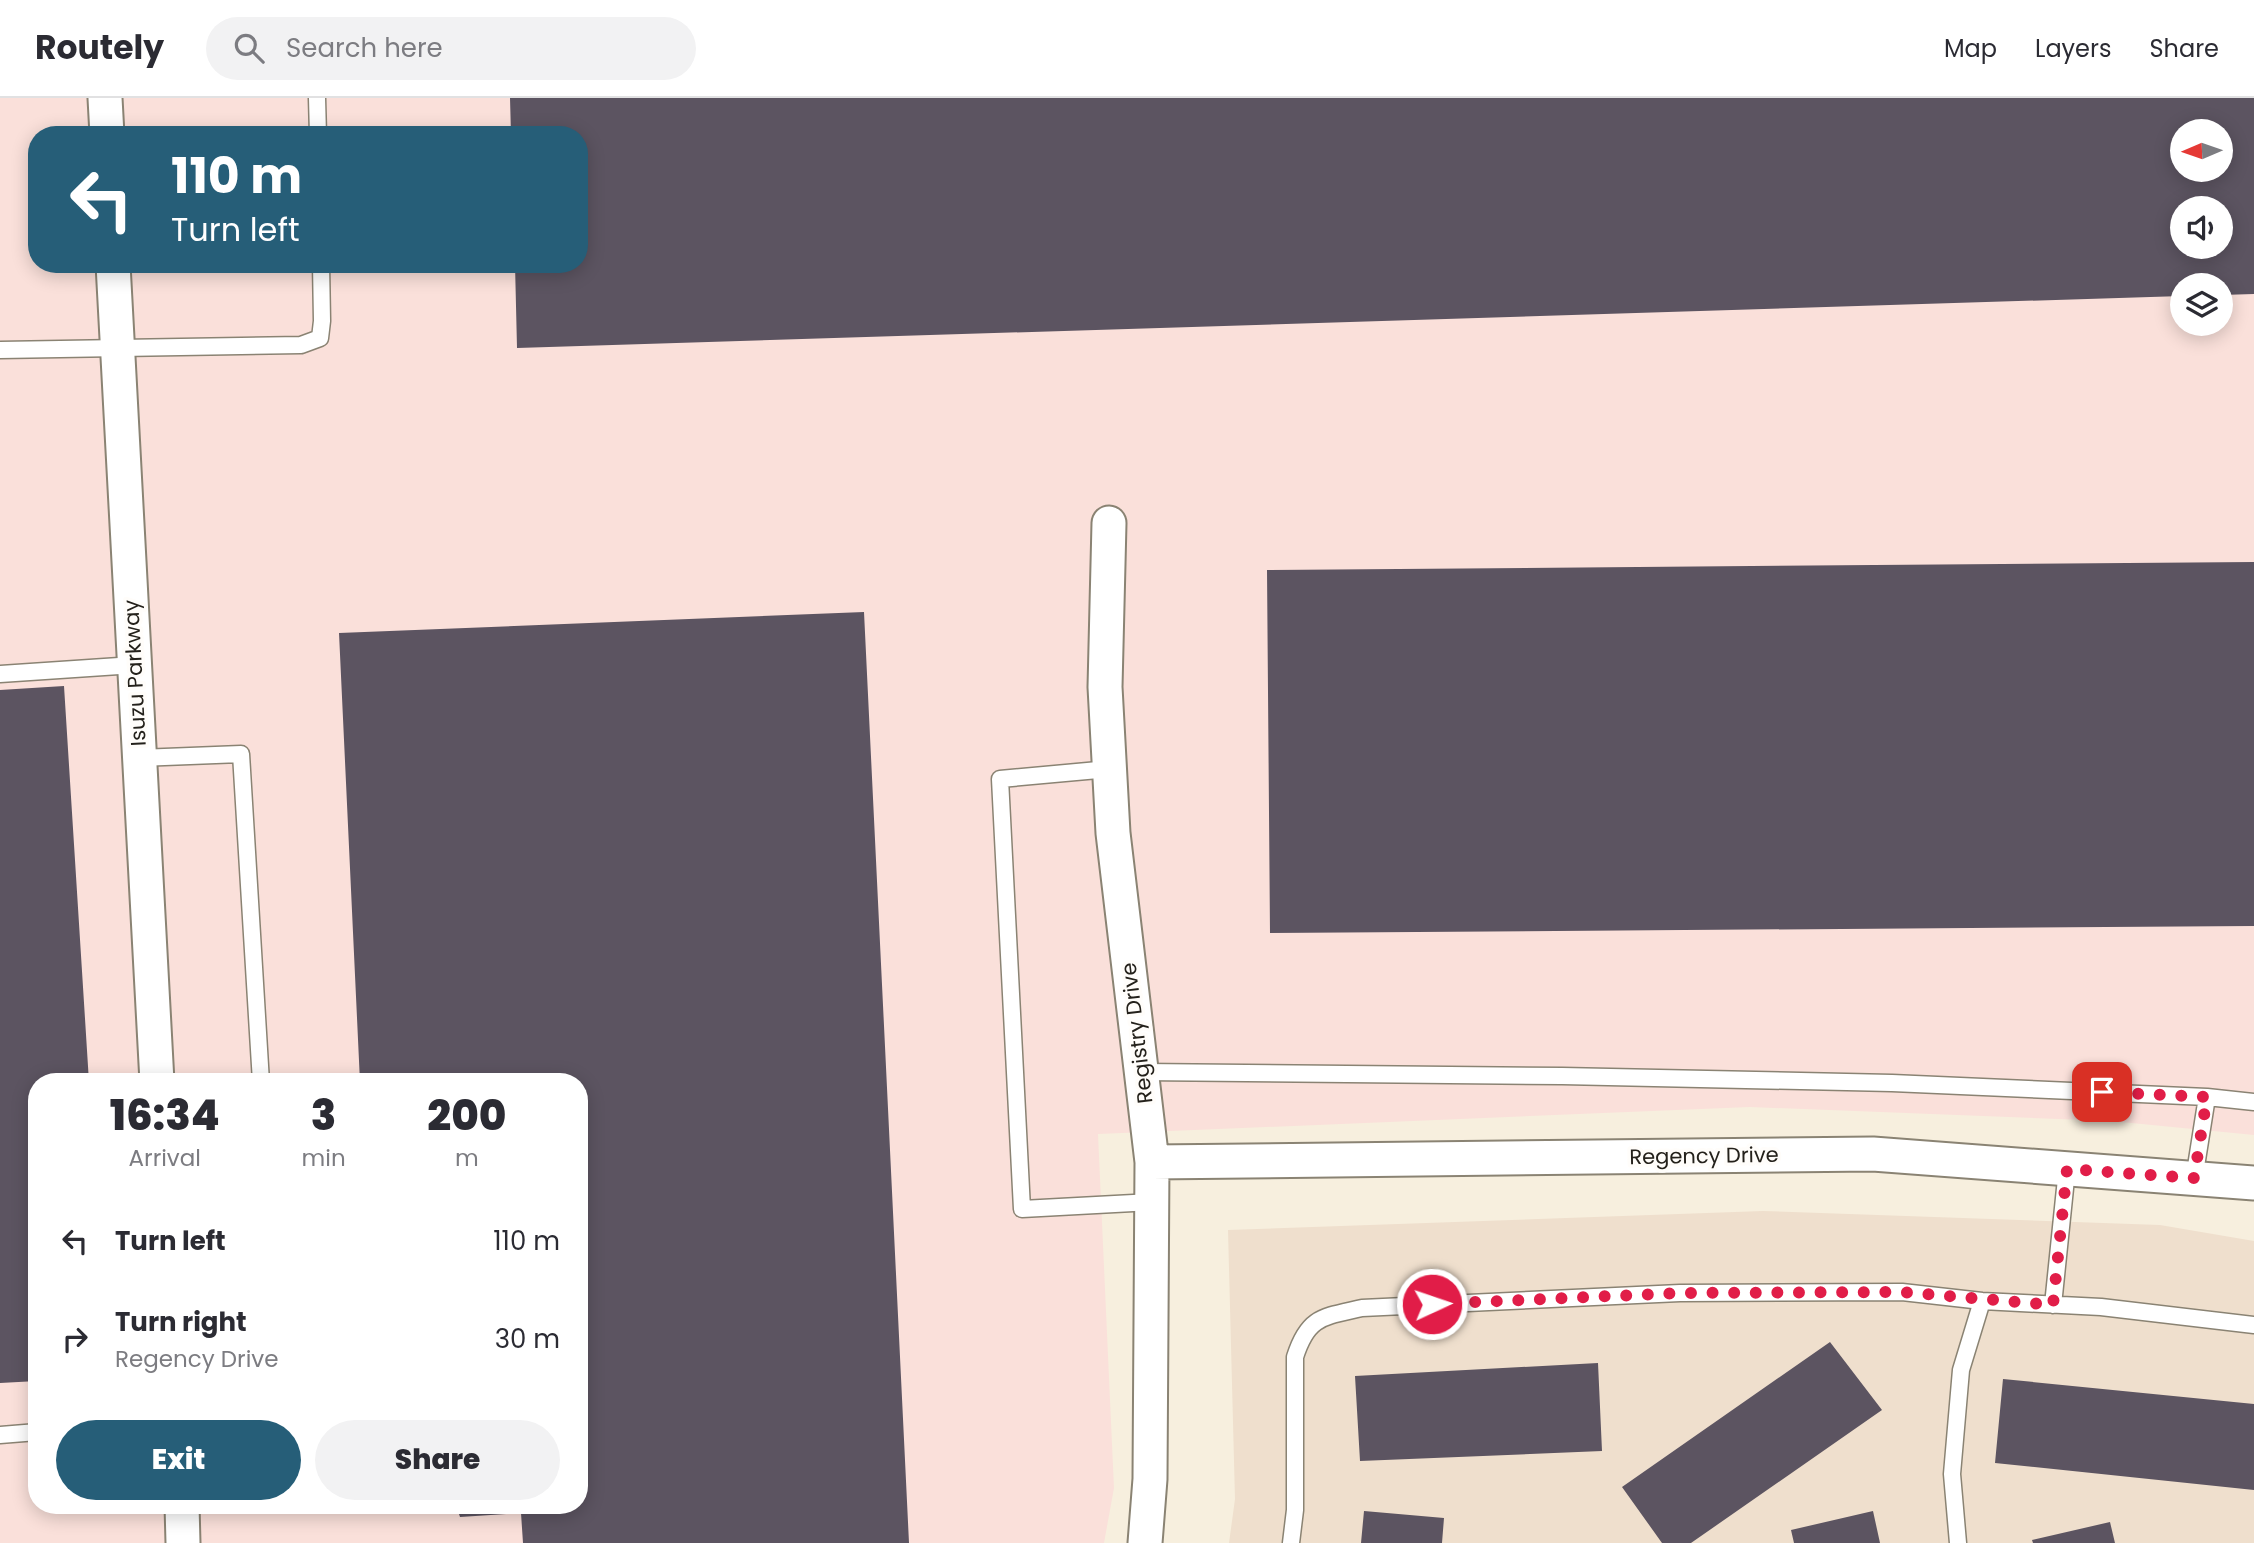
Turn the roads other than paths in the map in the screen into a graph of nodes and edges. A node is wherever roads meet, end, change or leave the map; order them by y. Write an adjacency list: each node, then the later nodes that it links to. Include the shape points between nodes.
1 (105, 98): 3 (street)
2 (317, 98): 4 (lane)
3 (107, 126)
4 (318, 126)
5 (113, 273): 7 (street, Isuzu Parkway)
6 (321, 273): 7 (lane, via 320,338 301,345)
7 (117, 347): 8 (lane); 10 (street, Isuzu Parkway)
8 (0, 350)
9 (1109, 523): 13 (street, Registry Drive, via 1105,687)
10 (134, 665): 11 (lane); 12 (street, Isuzu Parkway)
11 (0, 674)
12 (139, 758): 15 (street, Isuzu Parkway); 16 (lane, via 241,754)
13 (1109, 769): 14 (street, Registry Drive); 23 (lane, via 1000,779 1022,1209)
14 (1142, 1072): 17 (lane, via 1878,1082); 19 (street, Registry Drive)
15 (156, 1073)
16 (260, 1073)
17 (2207, 1097): 18 (lane); 21 (lane)
18 (2254, 1102)
19 (1152, 1162): 20 (street, Regency Drive, via 1873,1154); 23 (street, Registry Drive)
20 (2067, 1169): 21 (street, Regency Drive); 25 (lane)
21 (2194, 1178): 22 (street, Regency Drive)
22 (2254, 1183)
23 (1152, 1202): 31 (street, Registry Drive, via 1150,1479)
24 (1982, 1301): 25 (lane); 32 (lane, via 1902,1292 1680,1293 1362,1308 1325,1317 1303,1332 1295,1357); 33 (lane, via 1961,1370 1952,1474)
25 (2053, 1305): 26 (lane)
26 (2254, 1325)
27 (28, 1433): 28 (lane)
28 (0, 1435)
29 (182, 1514): 30 (street)
30 (183, 1543)
31 (1145, 1543)
32 (1292, 1543)
33 (1958, 1543)

